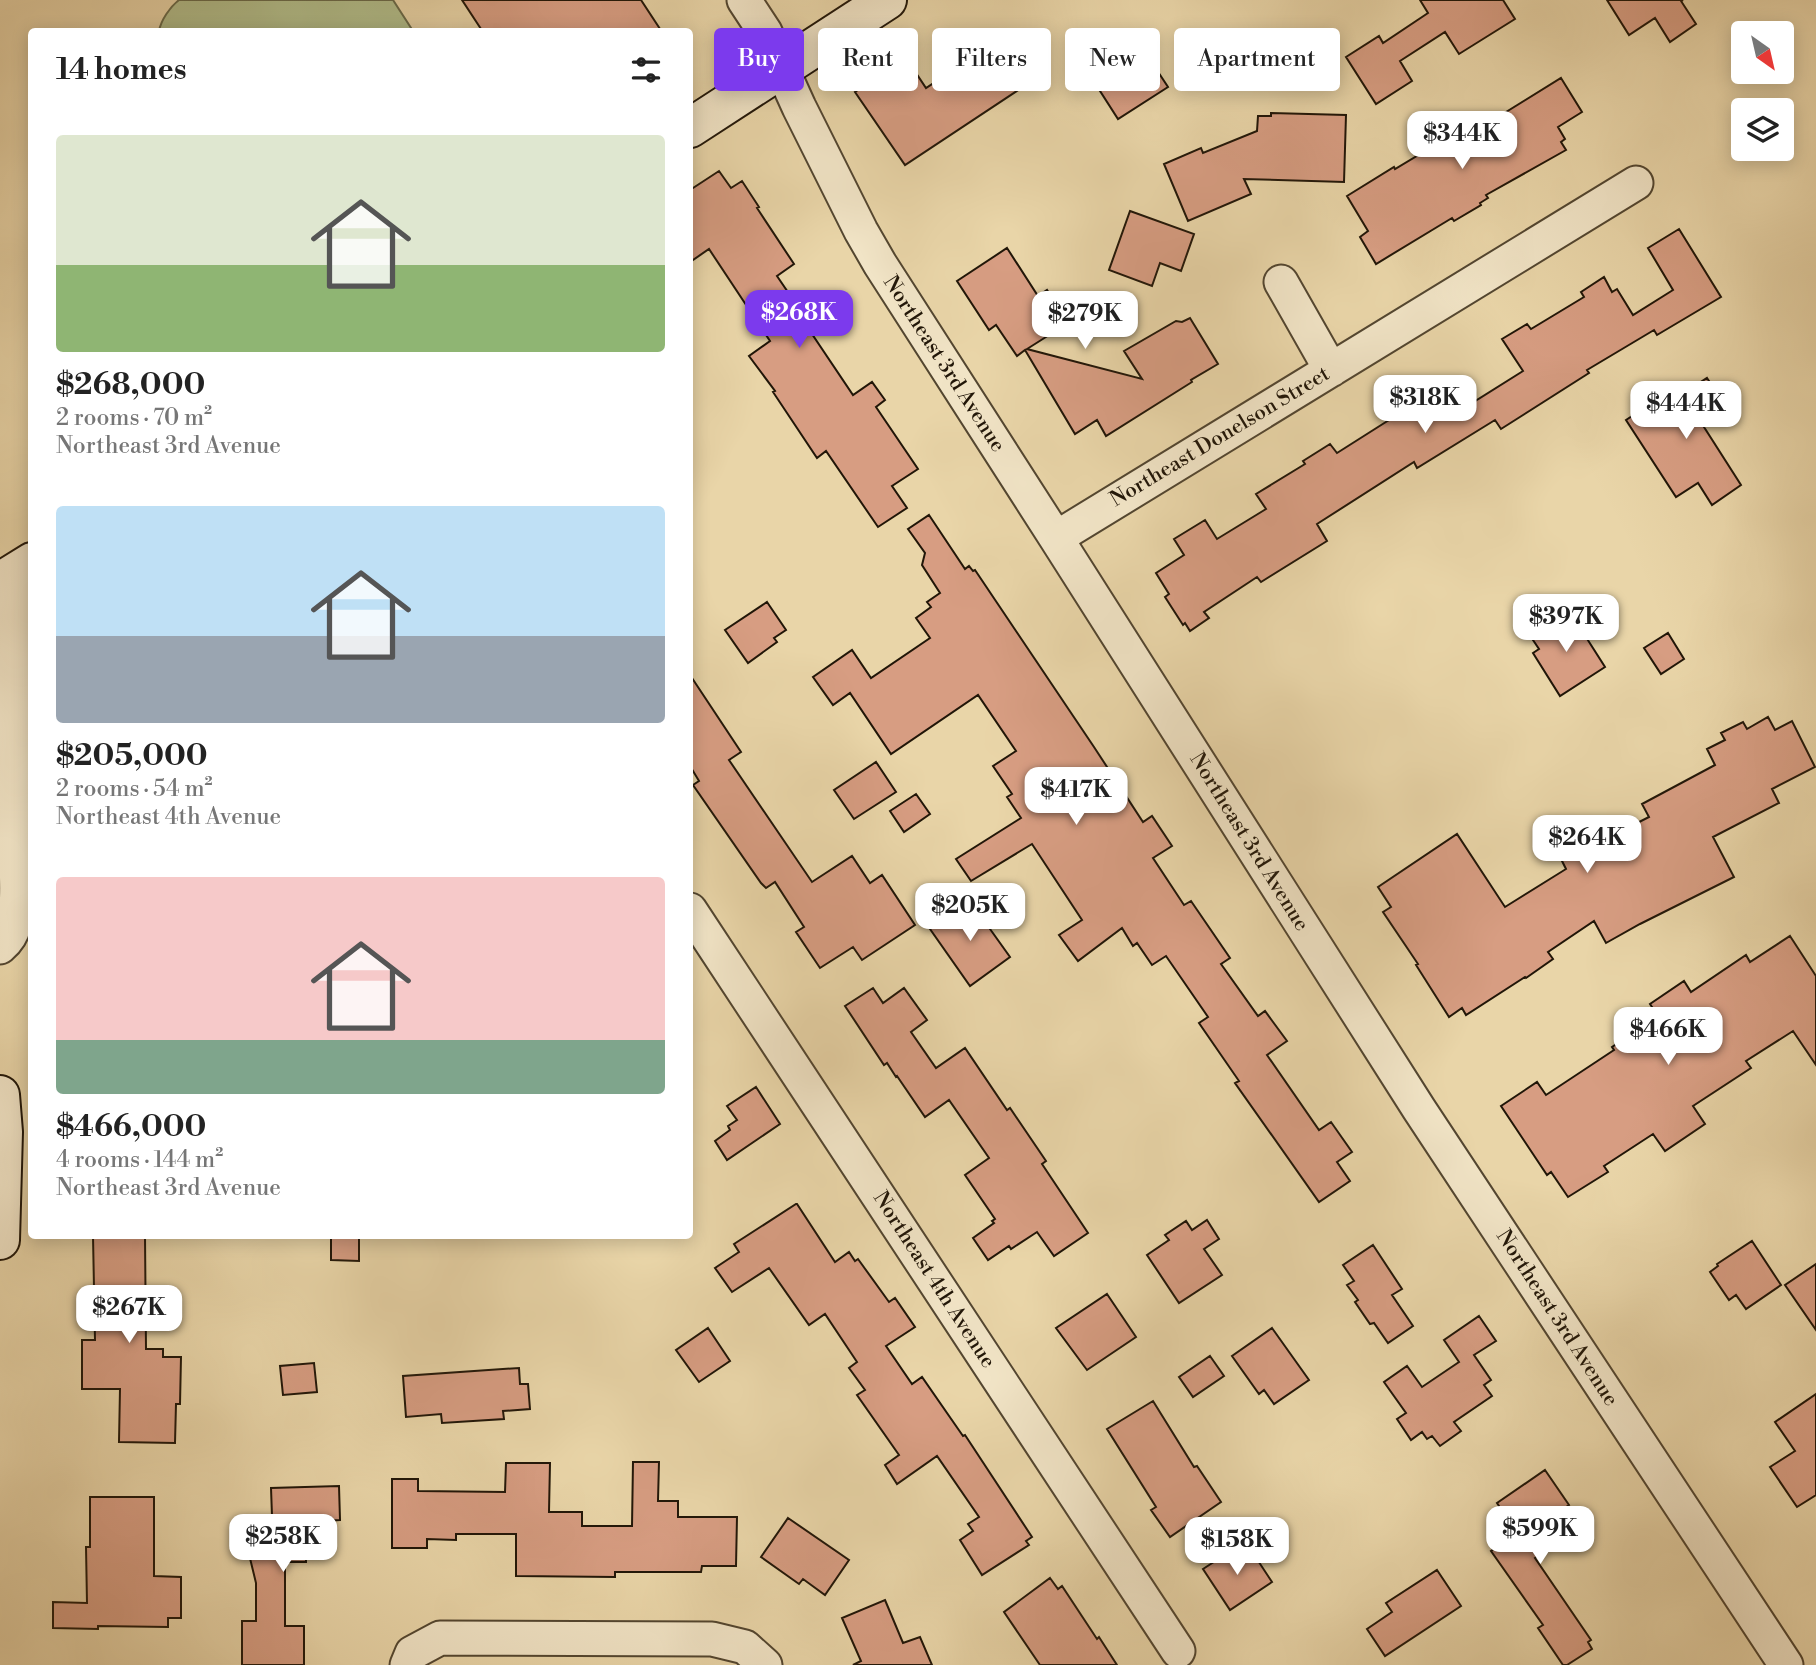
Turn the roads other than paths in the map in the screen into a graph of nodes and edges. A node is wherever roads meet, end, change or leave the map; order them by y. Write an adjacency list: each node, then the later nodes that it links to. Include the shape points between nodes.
1 (744, 0): 3 (street, Northeast 3rd Avenue)
2 (887, 0): 4 (street)
3 (762, 28)
4 (804, 54)
5 (747, 91): 7 (street)
6 (792, 91): 11 (street, Northeast 3rd Avenue, via 880,264)
7 (693, 126)
8 (1636, 183): 10 (street, Northeast Donelson Street)
9 (1281, 282): 10 (street)
10 (1331, 370): 11 (street, Northeast Donelson Street)
11 (1056, 538): 20 (street, Northeast 3rd Avenue, via 1419,1109)
12 (16, 572): 14 (street, via 15,905 11,936)
13 (693, 915): 17 (street, Northeast 4th Avenue)
14 (0, 947)
15 (0, 1095): 16 (street)
16 (0, 1240)
17 (1178, 1651)
18 (407, 1665): 19 (street, via 412,1653 440,1638 712,1639 745,1647)
19 (765, 1665)
20 (1786, 1665)

